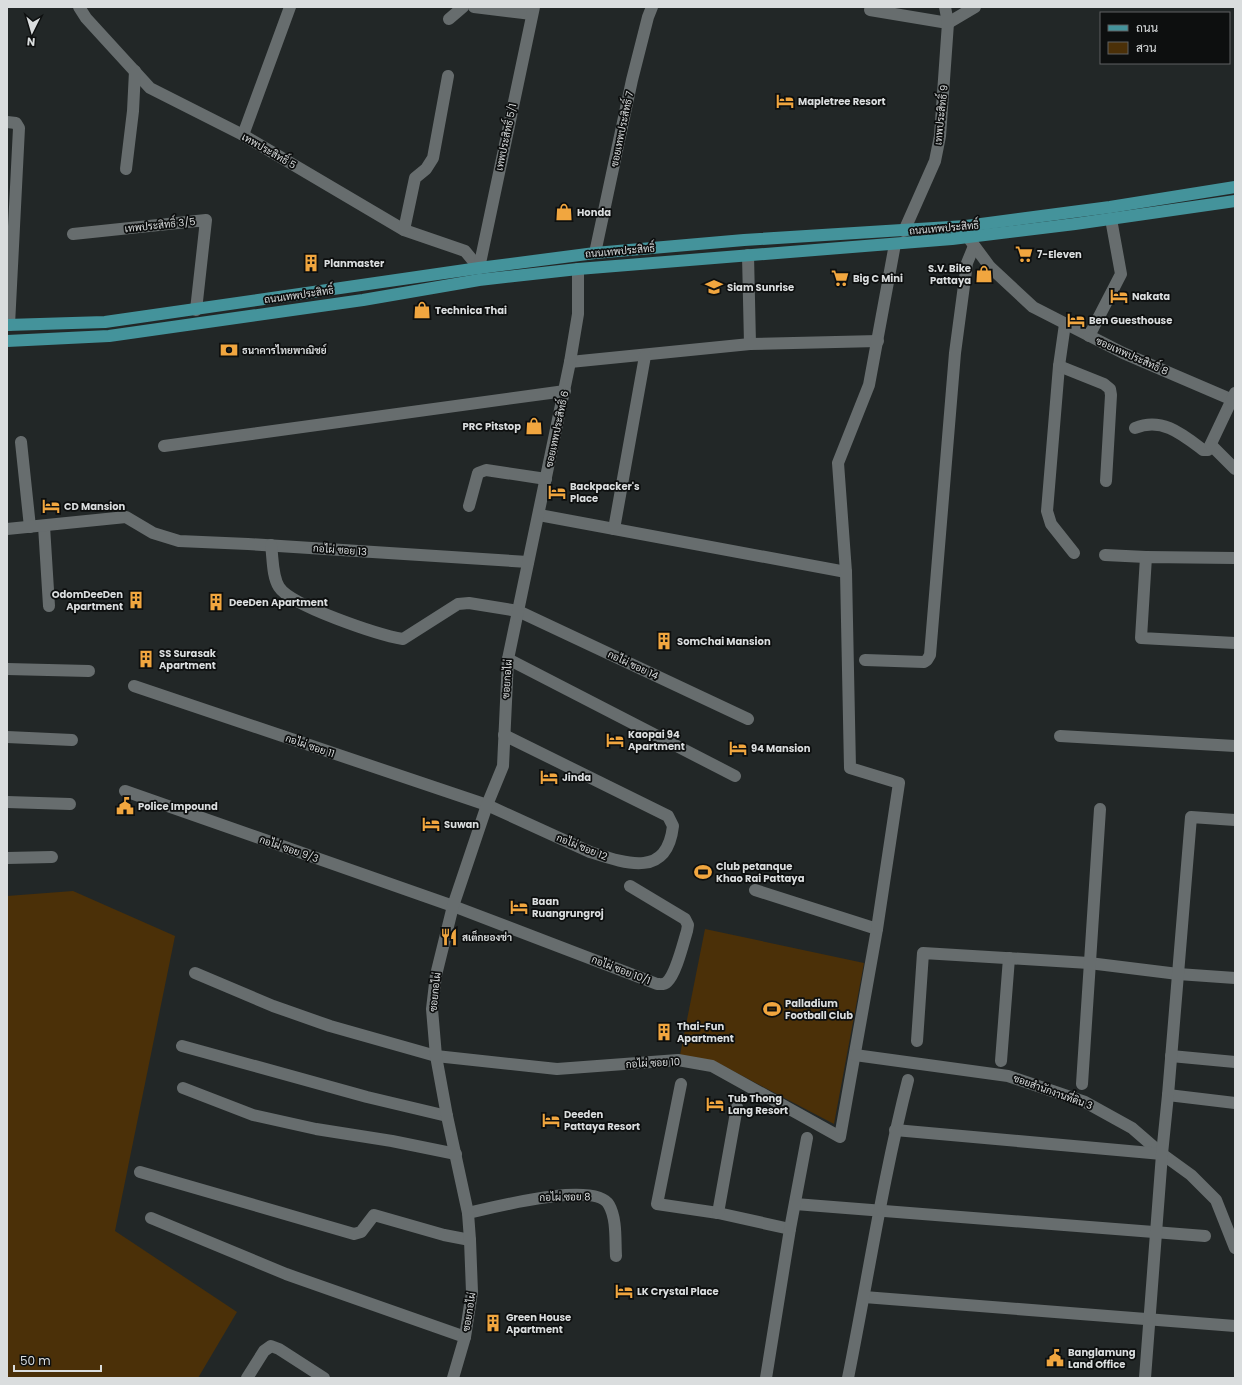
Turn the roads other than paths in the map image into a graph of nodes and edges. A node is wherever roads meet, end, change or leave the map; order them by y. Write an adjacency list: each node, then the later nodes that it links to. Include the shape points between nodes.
1 (79, 7): 12 (street, เทพประสิทธิ์ 5)
2 (290, 7): 15 (street)
3 (463, 7): 10 (street)
4 (474, 7): 8 (street)
5 (652, 7): 25 (street, ซอยเทพประสิทธิ์ 7, via 632,80)
6 (945, 7): 11 (street, เทพประสิทธิ์ 9)
7 (975, 7): 11 (street)
8 (533, 10): 27 (street, เทพประสิทธิ์ 5/1)
9 (870, 10): 11 (street)
10 (448, 19)
11 (948, 23): 21 (street, เทพประสิทธิ์ 9, via 940,136 935,161)
12 (135, 71): 15 (street, เทพประสิทธิ์ 5, via 150,88); 16 (street)
13 (448, 76): 20 (street, via 433,158 426,169 415,178)
14 (7, 122): 31 (street, via 16,123 19,128)
15 (243, 135): 20 (street, เทพประสิทธิ์ 5)
16 (126, 169)
17 (1235, 187): 23 (main road, ถนนเทพประสิทธิ์, via 1110,207)
18 (1235, 201): 19 (main road, ถนนเทพประสิทธิ์)
19 (1111, 219): 23 (main road, ถนนเทพประสิทธิ์); 32 (street, via 1121,274)
20 (404, 230): 27 (street, เทพประสิทธิ์ 5, via 465,251)
21 (904, 231): 23 (main road, ถนนเทพประสิทธิ์); 25 (main road, ถนนเทพประสิทธิ์, via 744,240)
22 (72, 234): 29 (street, เทพประสิทธิ์ 3/5, via 206,220)
23 (969, 237): 24 (main road, ถนนเทพประสิทธิ์); 30 (street, ซอยเทพประสิทธิ์ 8, via 990,267 1033,307); 65 (street, via 955,353 930,655 924,662)
24 (895, 244): 26 (main road, ถนนเทพประสิทธิ์); 34 (street)
25 (595, 253): 27 (main road, ถนนเทพประสิทธิ์); 28 (main road)
26 (748, 255): 28 (main road, ถนนเทพประสิทธิ์); 35 (street)
27 (479, 268): 29 (main road, ถนนเทพประสิทธิ์)
28 (578, 269): 33 (main road, ถนนเทพประสิทธิ์, via 479,280 363,300 109,336); 37 (street, ซอยเทพประสิทธิ์ 6, via 578,314)
29 (196, 310): 31 (main road, ถนนเทพประสิทธิ์, via 105,322)
30 (1065, 324): 32 (street, ซอยเทพประสิทธิ์ 8); 38 (street)
31 (8, 326)
32 (1089, 336): 40 (street, ซอยเทพประสิทธิ์ 8, via 1123,354)
33 (7, 341)
34 (878, 341): 35 (street); 60 (street, via 869,385 838,463)
35 (750, 344): 36 (street)
36 (645, 356): 37 (street); 53 (street)
37 (570, 362): 39 (street, ซอยเทพประสิทธิ์ 6)
38 (1059, 366): 47 (street, via 1104,384 1110,389); 55 (street, via 1047,511 1052,524)
39 (565, 390): 44 (street); 46 (street, ซอยเทพประสิทธิ์ 6)
40 (1234, 397): 43 (street)
41 (1135, 428): 43 (street, via 1150,424 1165,426 1177,430 1203,450 1208,450)
42 (21, 442): 51 (street)
43 (1211, 444): 45 (street)
44 (164, 446)
45 (1235, 469)
46 (546, 479): 48 (street, via 481,471 478,473); 49 (street, ซอยเทพประสิทธิ์ 6)
47 (1106, 481)
48 (469, 506)
49 (539, 515): 53 (street); 59 (street, ซอยเทพประสิทธิ์ 6)
50 (44, 526): 51 (street, กอไผ่ ซอย 13); 54 (street, กอไผ่ ซอย 13, via 126,517 152,533 179,541); 61 (street)
51 (30, 527): 52 (street, กอไผ่ ซอย 13)
52 (7, 529)
53 (614, 529): 60 (street)
54 (271, 545): 59 (street, กอไผ่ ซอย 13); 62 (street, กอไผ่ ซอย 14, via 276,580 285,595 351,624 396,638 403,639 458,604 469,603)
55 (1074, 553)
56 (1105, 555): 57 (street)
57 (1146, 556): 58 (street); 63 (street, via 1141,638)
58 (1235, 558)
59 (528, 562): 62 (street, ซอยเทพประสิทธิ์ 6)
60 (846, 572): 87 (street, via 850,768 899,783)
61 (49, 606)
62 (518, 611): 64 (street, ซอยกอไผ่); 69 (street, กอไผ่ ซอย 14)
63 (1235, 643)
64 (508, 659): 70 (street, ซอยกอไผ่); 75 (street)
65 (865, 660)
66 (7, 669): 67 (street)
67 (89, 671)
68 (134, 686): 79 (street, กอไผ่ ซอย 11)
69 (748, 719)
70 (504, 735): 79 (street, ซอยกอไผ่, via 503,766); 79 (street, กอไผ่ ซอย 12, via 668,816 673,826 667,849 659,858 651,862 635,862 590,852)
71 (1060, 736): 74 (street)
72 (7, 738): 73 (street)
73 (72, 740)
74 (1235, 746)
75 (735, 776)
76 (125, 792): 86 (street, กอไผ่ ซอย 9/3)
77 (7, 802): 78 (street)
78 (70, 804)
79 (487, 805): 86 (street, ซอยกอไผ่)
80 (1100, 809): 89 (street)
81 (1235, 820): 91 (street, via 1191,817)
82 (52, 857): 83 (street)
83 (7, 858)
84 (630, 886): 86 (street, กอไผ่ ซอย 10/1, via 685,919 688,924 671,975 663,984 657,984)
85 (755, 890): 87 (street)
86 (453, 906): 96 (street, ซอยกอไผ่, via 436,975 432,1009)
87 (877, 929): 95 (street)
88 (1009, 958): 89 (street); 93 (street, via 923,953); 98 (street)
89 (1090, 963): 91 (street); 102 (street)
90 (195, 973): 96 (street, via 273,1006 330,1026)
91 (1178, 974): 92 (street); 97 (street)
92 (1235, 978)
93 (917, 1041)
94 (182, 1046): 107 (street)
95 (855, 1055): 96 (street, กอไผ่ ซอย 10, via 840,1137 712,1066 678,1060 557,1069); 111 (street, ซอยสำนักงานที่ดิน 3, via 1008,1076 1085,1102 1132,1128)
96 (436, 1056): 107 (street, ซอยกอไผ่)
97 (1171, 1056): 99 (street); 104 (street)
98 (1001, 1061)
99 (1235, 1062)
100 (908, 1080): 108 (street)
101 (681, 1084): 116 (street, via 656,1204)
102 (1082, 1084)
103 (183, 1088): 110 (street, via 253,1114 316,1129)
104 (1168, 1096): 105 (street); 111 (street)
105 (1235, 1103)
106 (737, 1107): 116 (street)
107 (447, 1116): 110 (street, ซอยกอไผ่)
108 (895, 1130): 111 (street); 114 (street)
109 (807, 1138): 113 (street)
110 (456, 1154): 115 (street, ซอยกอไผ่)
111 (1162, 1154): 119 (street); 122 (street, ซอยสำนักงานที่ดิน 3, via 1191,1175 1216,1200)
112 (140, 1172): 121 (street, via 354,1234 361,1232 374,1215)
113 (795, 1204): 114 (street); 118 (street)
114 (879, 1210): 119 (street); 124 (street)
115 (468, 1213): 121 (street, ซอยกอไผ่); 123 (street, กอไผ่ ซอย 8, via 532,1198 582,1195 598,1197 608,1204 612,1212)
116 (718, 1213): 118 (street)
117 (151, 1218): 127 (street, via 286,1274)
118 (790, 1229): 131 (street)
119 (1156, 1233): 120 (street); 125 (street)
120 (1205, 1236)
121 (470, 1240): 127 (street, ซอยกอไผ่, via 472,1292)
122 (1235, 1248)
123 (616, 1256)
124 (864, 1297): 125 (street); 132 (street)
125 (1148, 1320): 126 (street); 133 (street)
126 (1235, 1326)
127 (465, 1336): 130 (street, ซอยกอไผ่)
128 (247, 1378): 129 (street, via 270,1346 279,1349)
129 (324, 1378)
130 (453, 1378)
131 (766, 1378)
132 (848, 1378)
133 (1145, 1378)

